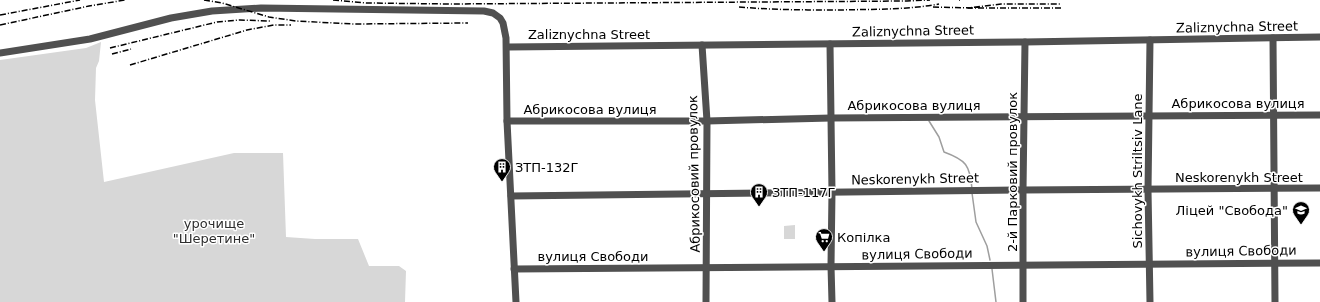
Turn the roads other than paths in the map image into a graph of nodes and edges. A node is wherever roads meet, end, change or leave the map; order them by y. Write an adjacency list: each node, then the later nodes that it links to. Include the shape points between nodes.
1 (1320, 37): 2 (street, Zaliznychna Street)
2 (1273, 38): 3 (street, Zaliznychna Street); 12 (street)
3 (1150, 40): 4 (street, Zaliznychna Street); 11 (street, Sichovykh Striltsiv Lane)
4 (1025, 42): 5 (street, Zaliznychna Street); 10 (street, 2-й Парковий провулок)
5 (830, 44): 6 (street, Zaliznychna Street); 13 (street)
6 (702, 45): 7 (street, Zaliznychna Street); 14 (street, Абрикосовий провулок)
7 (507, 46): 8 (street, via 503,23 489,11 261,8 191,14 90,39); 15 (street)
8 (0, 53)
9 (1320, 115): 12 (street, Абрикосова вулиця)
10 (1024, 116): 11 (street, Абрикосова вулиця); 13 (street, Абрикосова вулиця); 18 (street, 2-й Парковий провулок)
11 (1149, 116): 12 (street, Абрикосова вулиця); 19 (street, Sichovykh Striltsiv Lane)
12 (1274, 116): 16 (street)
13 (831, 118): 14 (street, Абрикосова вулиця); 20 (street)
14 (707, 120): 15 (street, Абрикосова вулиця); 21 (street, Абрикосовий провулок)
15 (507, 121): 22 (street)
16 (1275, 188): 17 (street, Neskorenykh Street); 19 (street, Neskorenykh Street); 23 (street)
17 (1320, 188)
18 (1023, 190): 19 (street, Neskorenykh Street); 20 (street, Neskorenykh Street); 26 (street, 2-й Парковий провулок)
19 (1148, 190): 25 (street, Sichovykh Striltsiv Lane)
20 (832, 192): 21 (street, Neskorenykh Street); 27 (street)
21 (707, 193): 22 (street, Neskorenykh Street); 28 (street, Абрикосовий провулок)
22 (511, 196): 29 (street)
23 (1275, 263): 24 (street, вулиця Свободи); 25 (street, вулиця Свободи); 35 (street)
24 (1320, 263)
25 (1149, 264): 26 (street, вулиця Свободи); 34 (street, Sichovykh Striltsiv Lane)
26 (1023, 265): 27 (street, вулиця Свободи); 33 (street, 2-й Парковий провулок)
27 (831, 266): 28 (street, вулиця Свободи); 32 (street)
28 (706, 268): 29 (street, вулиця Свободи); 31 (street, Абрикосовий провулок)
29 (514, 269): 30 (street)
30 (516, 302)
31 (706, 302)
32 (832, 302)
33 (1023, 302)
34 (1150, 302)
35 (1275, 302)

